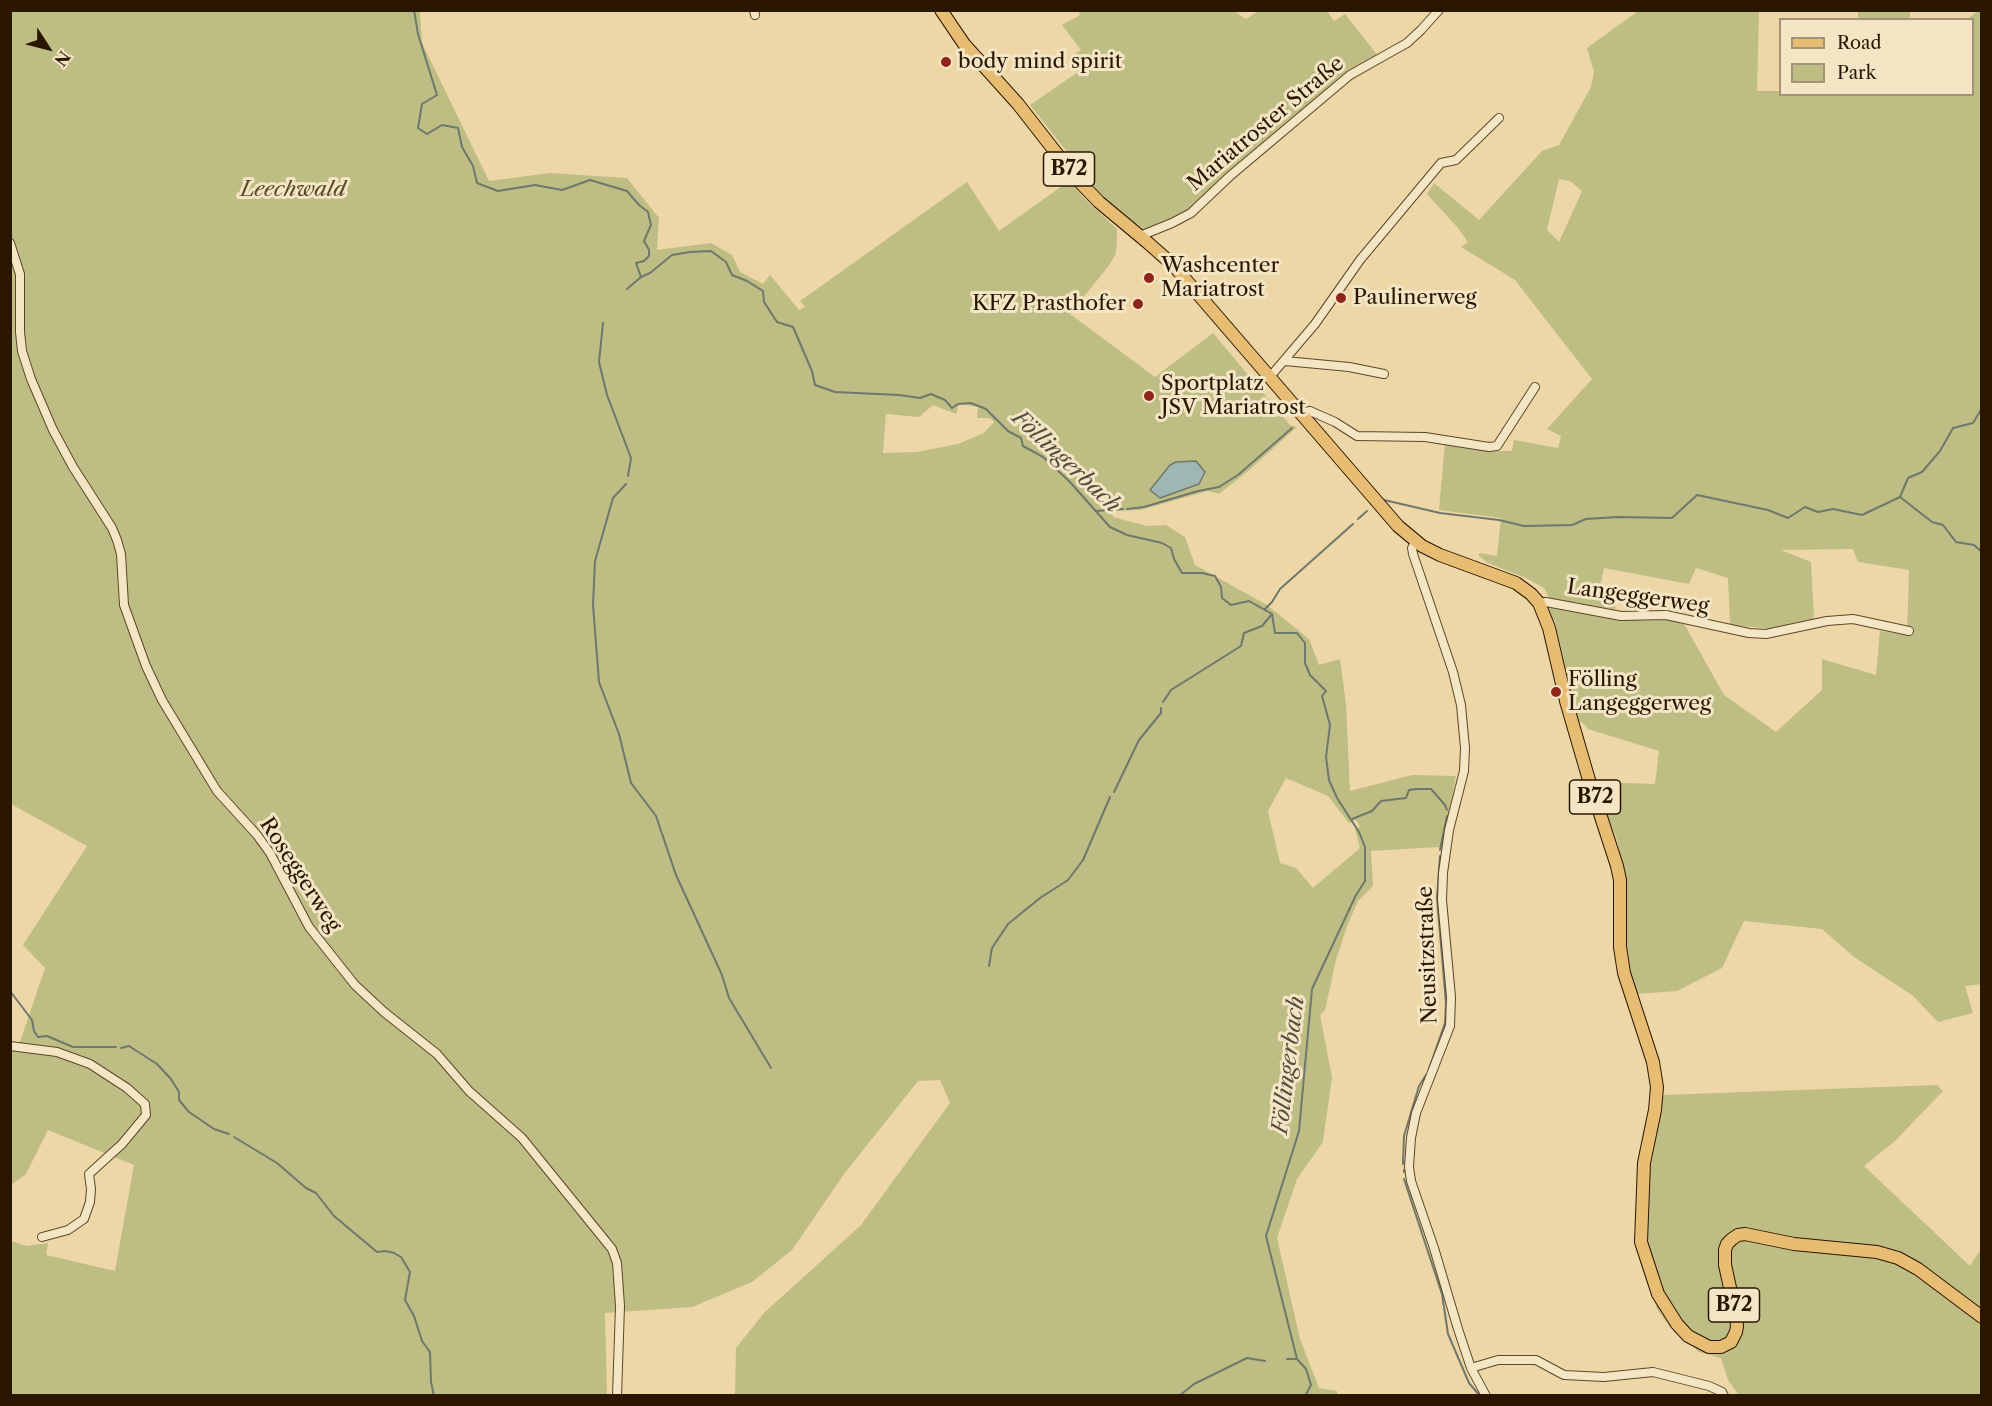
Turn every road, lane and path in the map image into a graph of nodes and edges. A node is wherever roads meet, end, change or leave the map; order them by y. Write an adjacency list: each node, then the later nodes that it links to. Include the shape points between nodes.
1 (941, 10): 4 (main road, B72, via 964,44 1076,177)
2 (1439, 10): 4 (street, Mariatroster Straße, via 1407,43 1350,75 1191,213)
3 (1499, 118): 6 (street, via 1456,160 1441,163 1360,260)
4 (1140, 236): 8 (main road, B72, via 1173,265)
5 (10, 243): 18 (street, Roseggerweg, via 20,274 20,332 31,379 53,430 117,540 124,604 162,700 217,791 270,853 309,927 355,985 437,1054 469,1091 522,1138 612,1250 617,1263 620,1306)
6 (1285, 361): 7 (street); 8 (street)
7 (1384, 374)
8 (1269, 378): 10 (main road, B72)
9 (1535, 387): 10 (street, via 1497,446 1489,447 1425,437 1357,436 1310,411)
10 (1300, 413): 11 (main road, B72, via 1390,518)
11 (1416, 541): 12 (main road, B72, via 1516,584); 17 (street, Neusitzstraße, via 1413,554 1453,672 1466,748 1443,873 1450,1026 1416,1113 1409,1167)
12 (1539, 603): 13 (street, Langeggerweg, via 1621,616 1666,615 1749,633 1766,634 1853,619); 16 (main road, B72, via 1617,866 1624,973 1653,1062 1657,1087 1644,1162 1641,1242 1668,1312 1688,1336 1703,1344 1717,1348 1731,1342 1737,1326 1725,1250 1732,1239 1745,1234 1898,1258)
13 (1909, 631)
14 (10, 1046): 15 (street, via 57,1052 90,1064 145,1104 146,1115 89,1174 90,1202 84,1219 68,1230)
15 (42, 1237)
16 (1982, 1317)
17 (1471, 1368): 19 (street, Neusitzstraße); 20 (street, via 1498,1360 1536,1360 1564,1375 1604,1377 1653,1372 1709,1386)
18 (617, 1395)
19 (1486, 1395)
20 (1724, 1395)

